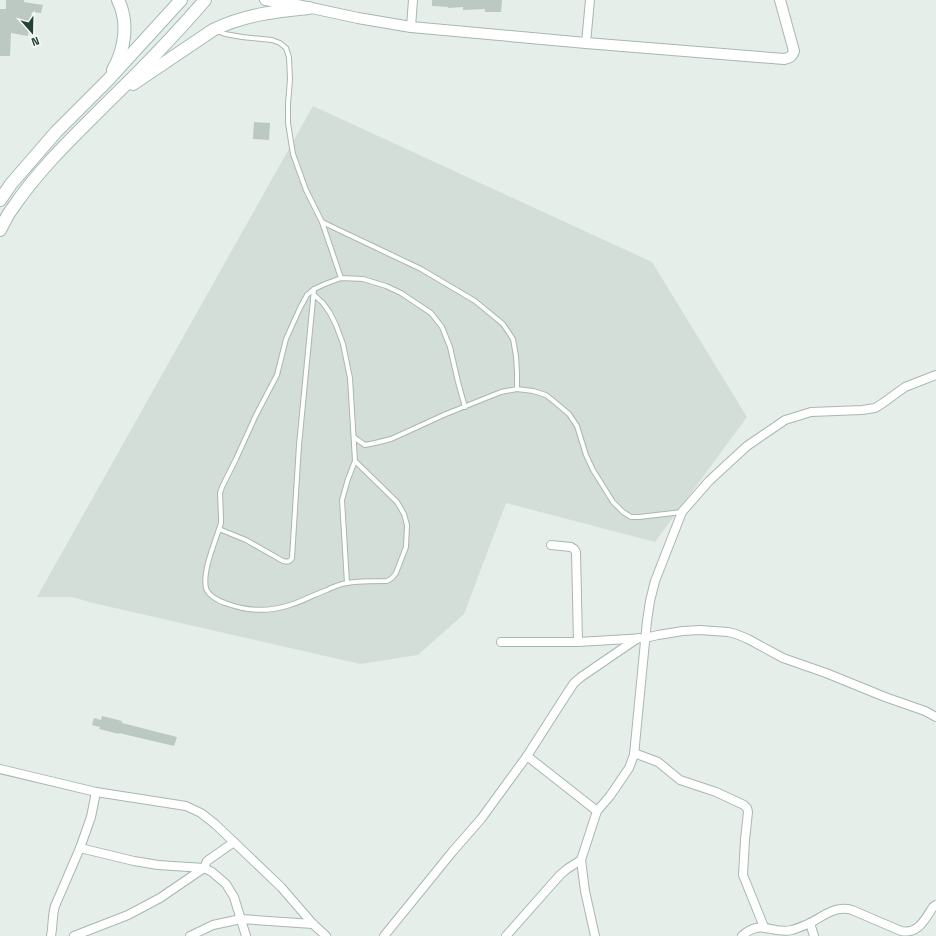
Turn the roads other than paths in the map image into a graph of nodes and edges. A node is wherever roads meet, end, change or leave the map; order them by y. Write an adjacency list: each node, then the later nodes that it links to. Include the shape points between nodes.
1 (118, 0): 13 (main road, via 125,20 124,38 117,63)
2 (181, 0): 13 (main road)
3 (205, 0): 14 (main road)
4 (265, 0): 8 (street)
5 (413, 0): 10 (street)
6 (590, 0): 12 (street)
7 (780, 0): 12 (street, via 794,51 789,58)
8 (293, 2): 9 (street)
9 (309, 8): 10 (street); 11 (main road, via 258,14)
10 (411, 27): 12 (street)
11 (213, 30): 14 (main road, via 136,82); 16 (lane, via 242,37 272,40 286,48 290,79 288,123 293,154 306,190)
12 (586, 43)
13 (108, 80): 15 (main road, via 40,149)
14 (121, 89): 17 (main road, via 58,151 11,209)
15 (0, 200)
16 (322, 222): 18 (lane); 22 (lane, via 421,269 475,301 503,324 513,339)
17 (0, 230)
18 (342, 278): 19 (lane); 23 (lane, via 363,279 386,286 431,313 442,327 450,346)
19 (314, 289): 20 (lane); 27 (lane, via 307,295 300,308 286,340 277,375 222,486)
20 (314, 295): 24 (lane, via 330,313 343,344 350,378); 27 (lane, via 299,445 292,558 287,562 283,561 246,540)
21 (936, 376): 26 (street, via 905,387 875,408 811,412 785,420 747,446 709,481)
22 (517, 390): 23 (lane, via 501,392); 26 (lane, via 546,395 568,414 577,426 593,470 623,512 639,517)
23 (465, 407): 24 (lane, via 391,439 365,445)
24 (355, 438): 25 (lane)
25 (356, 461): 29 (lane, via 342,500); 29 (lane, via 397,502 404,514 407,525 406,547 392,578 387,581)
26 (682, 512): 30 (street, via 655,581)
27 (219, 529): 29 (lane, via 206,574 206,589 222,602 238,608 274,609)
28 (551, 545): 32 (street, via 571,547 576,552)
29 (347, 583)
30 (642, 638): 32 (street); 33 (street, via 694,631 736,634 783,658 925,711); 34 (street); 35 (street, via 574,684)
31 (501, 642): 32 (street)
32 (578, 642)
33 (936, 718)
34 (634, 753): 38 (street, via 629,768); 47 (street, via 658,762 680,780 716,792 744,804 747,808 743,875)
35 (527, 756): 38 (street); 53 (street, via 481,819)
36 (0, 769): 37 (street)
37 (96, 792): 39 (street, via 186,806 201,813); 40 (street, via 91,817)
38 (598, 811): 41 (street)
39 (234, 842): 42 (street, via 207,861); 46 (street, via 281,887)
40 (80, 848): 42 (street, via 134,861); 48 (street, via 55,906)
41 (581, 860): 54 (street, via 560,875); 55 (street)
42 (204, 868): 44 (street, via 231,890); 49 (street, via 160,898 128,915)
43 (936, 905): 45 (street, via 921,925 907,932 846,908 838,908)
44 (241, 919): 46 (street); 50 (street, via 212,926); 51 (street)
45 (810, 923): 47 (street, via 791,930); 57 (street)
46 (314, 924): 52 (street)
47 (764, 928): 56 (street, via 756,927)
48 (51, 936)
49 (74, 936)
50 (190, 936)
51 (246, 936)
52 (326, 936)
53 (384, 936)
54 (506, 936)
55 (595, 936)
56 (742, 936)
57 (814, 936)

